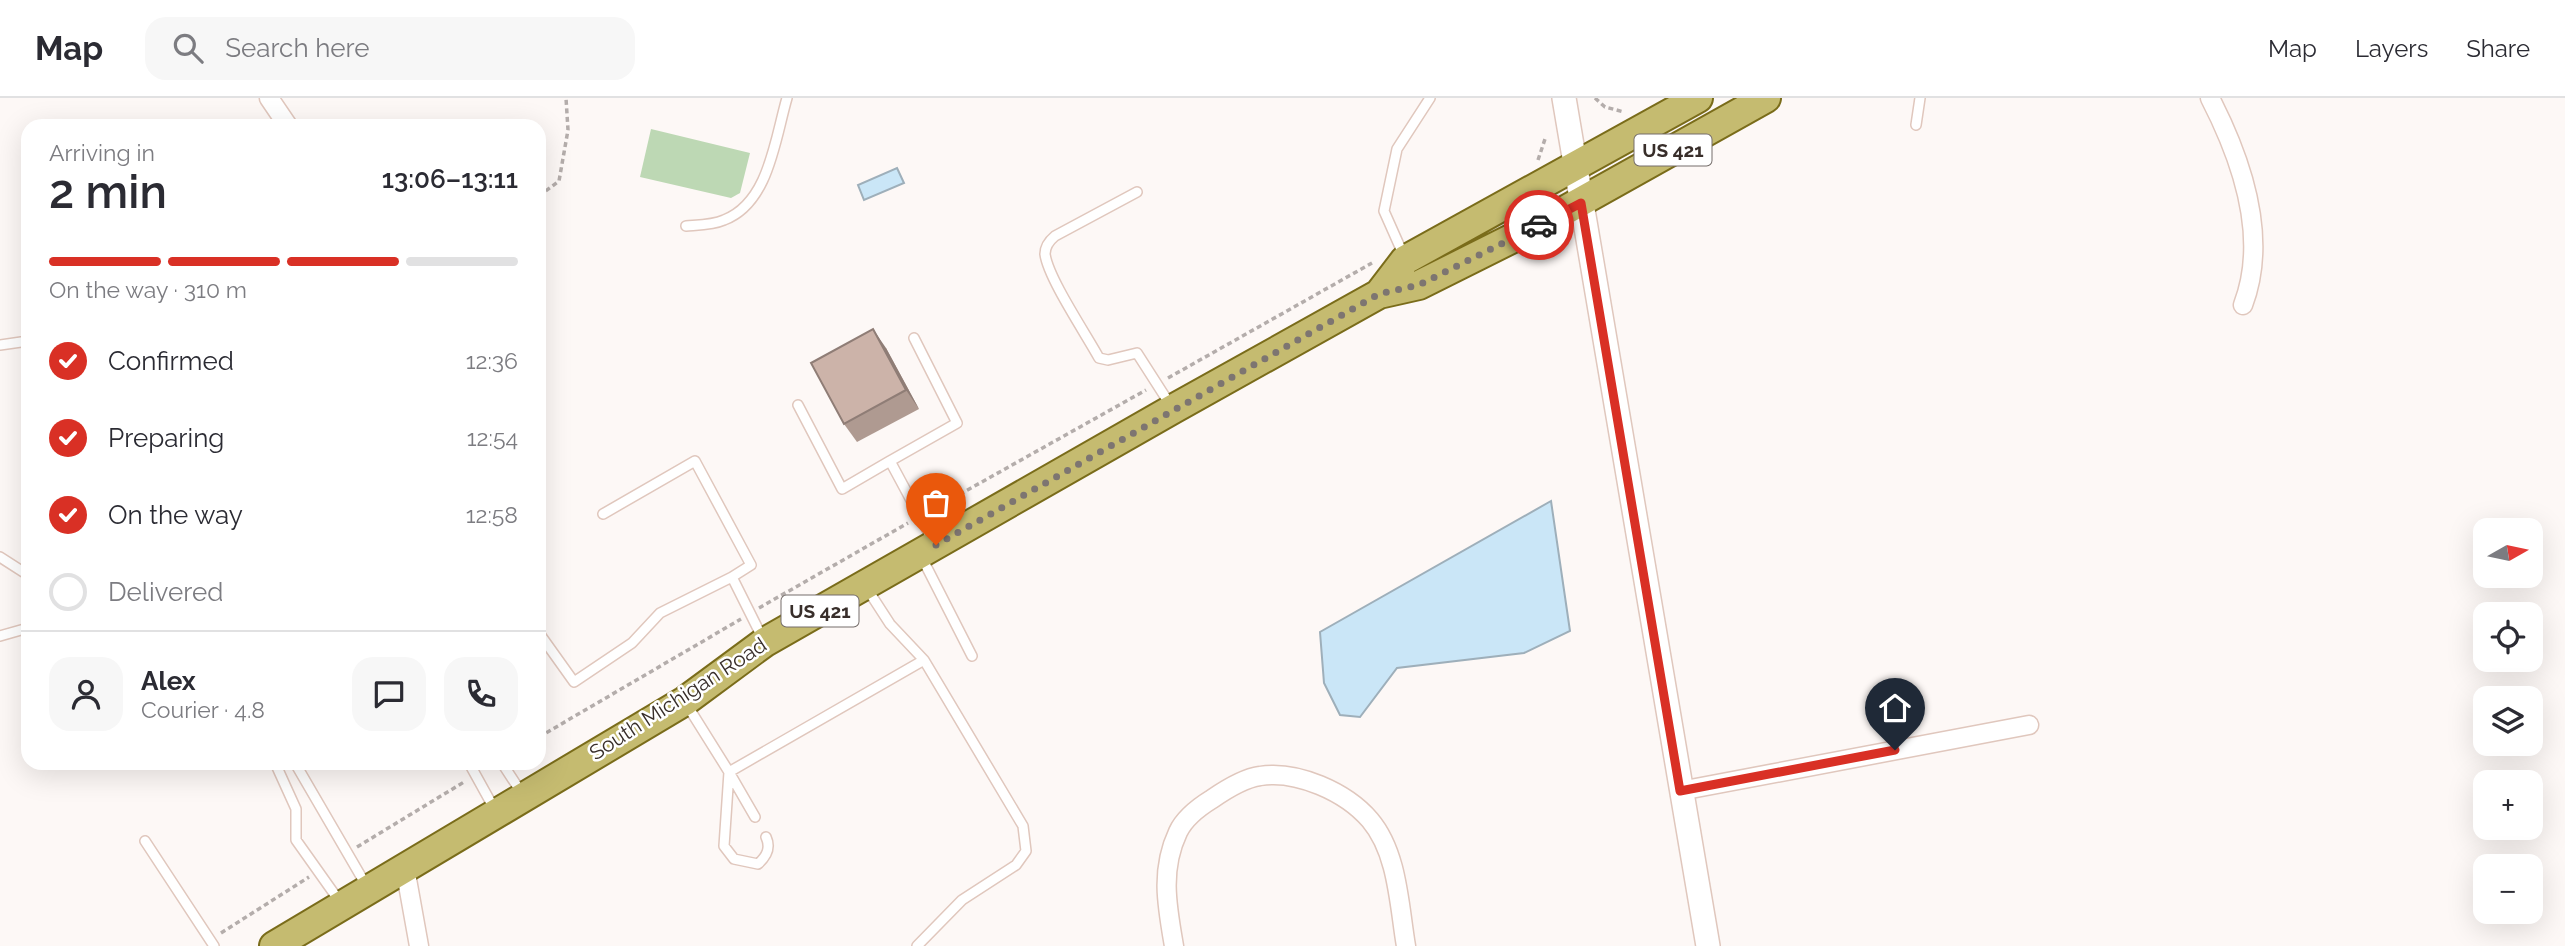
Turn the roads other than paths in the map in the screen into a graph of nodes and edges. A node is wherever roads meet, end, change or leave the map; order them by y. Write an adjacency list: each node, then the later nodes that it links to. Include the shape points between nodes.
1 (269, 98): 9 (street)
2 (787, 98): 14 (lane, via 759,191 743,210 723,221)
3 (1430, 98): 15 (lane, via 1397,149 1384,211)
4 (1564, 98): 11 (street)
5 (1698, 98): 11 (main road, South Michigan Road / US 421)
6 (1766, 98): 13 (main road, South Michigan Road / US 421)
7 (1920, 98): 10 (lane)
8 (2210, 98): 17 (street, via 2239,167 2254,231 2256,261)
9 (283, 119)
10 (1916, 125)
11 (1575, 166): 13 (street); 15 (main road, South Michigan Road / US 421)
12 (1137, 192): 22 (lane, via 1055,236 1045,253 1100,358 1138,353)
13 (1581, 203): 16 (main road, South Michigan Road / US 421, via 1419,285); 43 (street)
14 (686, 226)
15 (1403, 254): 16 (main road, South Michigan Road / US 421)
16 (1379, 294): 22 (main road, South Michigan Road / US 421)
17 (2243, 305)
18 (914, 338): 23 (lane, via 957,423)
19 (21, 342): 20 (lane)
20 (0, 345)
21 (798, 405): 23 (lane, via 842,489)
22 (1173, 409): 25 (main road, South Michigan Road / US 421)
23 (890, 461): 25 (lane, via 919,517)
24 (603, 514): 28 (lane, via 695,461 751,565)
25 (928, 550): 29 (main road, South Michigan Road / US 421); 34 (lane)
26 (0, 557): 27 (lane)
27 (21, 570)
28 (732, 577): 32 (lane); 33 (lane, via 660,613 632,643 574,682)
29 (865, 585): 32 (main road, South Michigan Road / US 421); 35 (lane, via 890,624)
30 (21, 630): 31 (lane)
31 (1, 634)
32 (765, 642): 36 (main road, South Michigan Road / US 421)
33 (546, 643)
34 (972, 656)
35 (924, 660): 42 (lane); 55 (lane, via 1027,840 1026,851 1016,865 962,900)
36 (685, 701): 42 (lane); 44 (main road, South Michigan Road / US 421)
37 (2029, 725): 43 (street)
38 (278, 770): 51 (lane, via 296,809 296,840)
39 (299, 770): 50 (lane)
40 (473, 770): 45 (lane)
41 (507, 770): 44 (lane)
42 (729, 772): 46 (lane); 47 (lane, via 724,846 734,859 758,864 767,855)
43 (1680, 791): 58 (street)
44 (524, 796): 45 (main road, South Michigan Road / US 421)
45 (497, 813): 49 (main road, South Michigan Road / US 421)
46 (755, 817)
47 (766, 836)
48 (145, 841): 52 (lane)
49 (405, 868): 50 (main road, South Michigan Road / US 421); 54 (street)
50 (369, 890): 51 (main road, South Michigan Road / US 421)
51 (341, 903): 53 (main road, South Michigan Road / US 421)
52 (214, 946)
53 (274, 946)
54 (419, 946)
55 (917, 946)
56 (1174, 946): 57 (street, via 1166,900 1167,865 1179,830 1196,809 1260,776 1309,780 1341,795 1370,820 1390,855)
57 (1406, 946)
58 (1708, 946)

